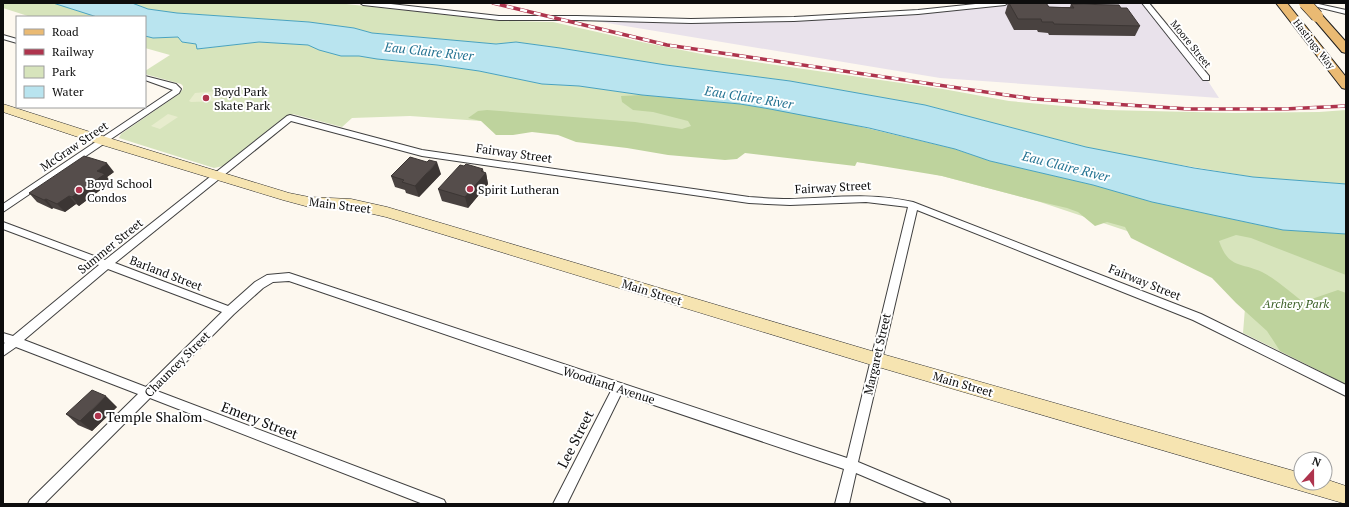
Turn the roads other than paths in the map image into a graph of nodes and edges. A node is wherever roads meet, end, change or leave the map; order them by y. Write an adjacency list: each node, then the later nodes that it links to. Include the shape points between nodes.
1 (363, 3): 2 (street, via 506,18 691,21 817,18 918,12)
2 (1005, 3)
3 (1145, 3): 12 (street, Moore Street)
4 (1304, 3): 6 (street); 10 (main road, Hastings Way, bridge)
5 (1284, 7): 13 (main road, Hastings Way)
6 (1342, 9)
7 (6, 37): 8 (street); 9 (street)
8 (16, 41)
9 (3, 44)
10 (1346, 49)
11 (146, 78): 16 (street, McGraw Street, via 177,89)
12 (1206, 78)
13 (1346, 85)
14 (3, 108): 16 (street, Main Street)
15 (290, 118): 17 (street, Summer Street); 18 (street, Fairway Street, via 422,153 750,200 790,202 872,198)
16 (104, 141): 17 (street, Main Street); 19 (street, McGraw Street)
17 (217, 177): 21 (street, Summer Street); 26 (street, Main Street, via 309,202 351,204 387,212)
18 (913, 205): 26 (street, Margaret Street); 28 (street, Fairway Street, via 1197,317)
19 (3, 209)
20 (3, 225): 21 (street, Barland Street)
21 (107, 264): 23 (street, Barland Street); 24 (street, Summer Street)
22 (271, 278): 23 (street, Chauncey Street, via 259,285); 27 (street, Woodland Avenue, via 289,277)
23 (230, 311): 29 (street, Chauncey Street)
24 (8, 340): 25 (street, Summer Street); 29 (street, Emery Street)
25 (3, 350)
26 (875, 359): 30 (street, Margaret Street); 31 (street, Main Street)
27 (618, 388): 30 (street, Woodland Avenue); 36 (street, Lee Street)
28 (1346, 391)
29 (147, 393): 34 (street, Chauncey Street); 35 (street, Emery Street)
30 (851, 465): 37 (street, Margaret Street); 38 (street, Woodland Avenue)
31 (1293, 480)
32 (1333, 490): 33 (street)
33 (1346, 494)
34 (35, 504)
35 (439, 504)
36 (560, 504)
37 (842, 504)
38 (944, 504)

